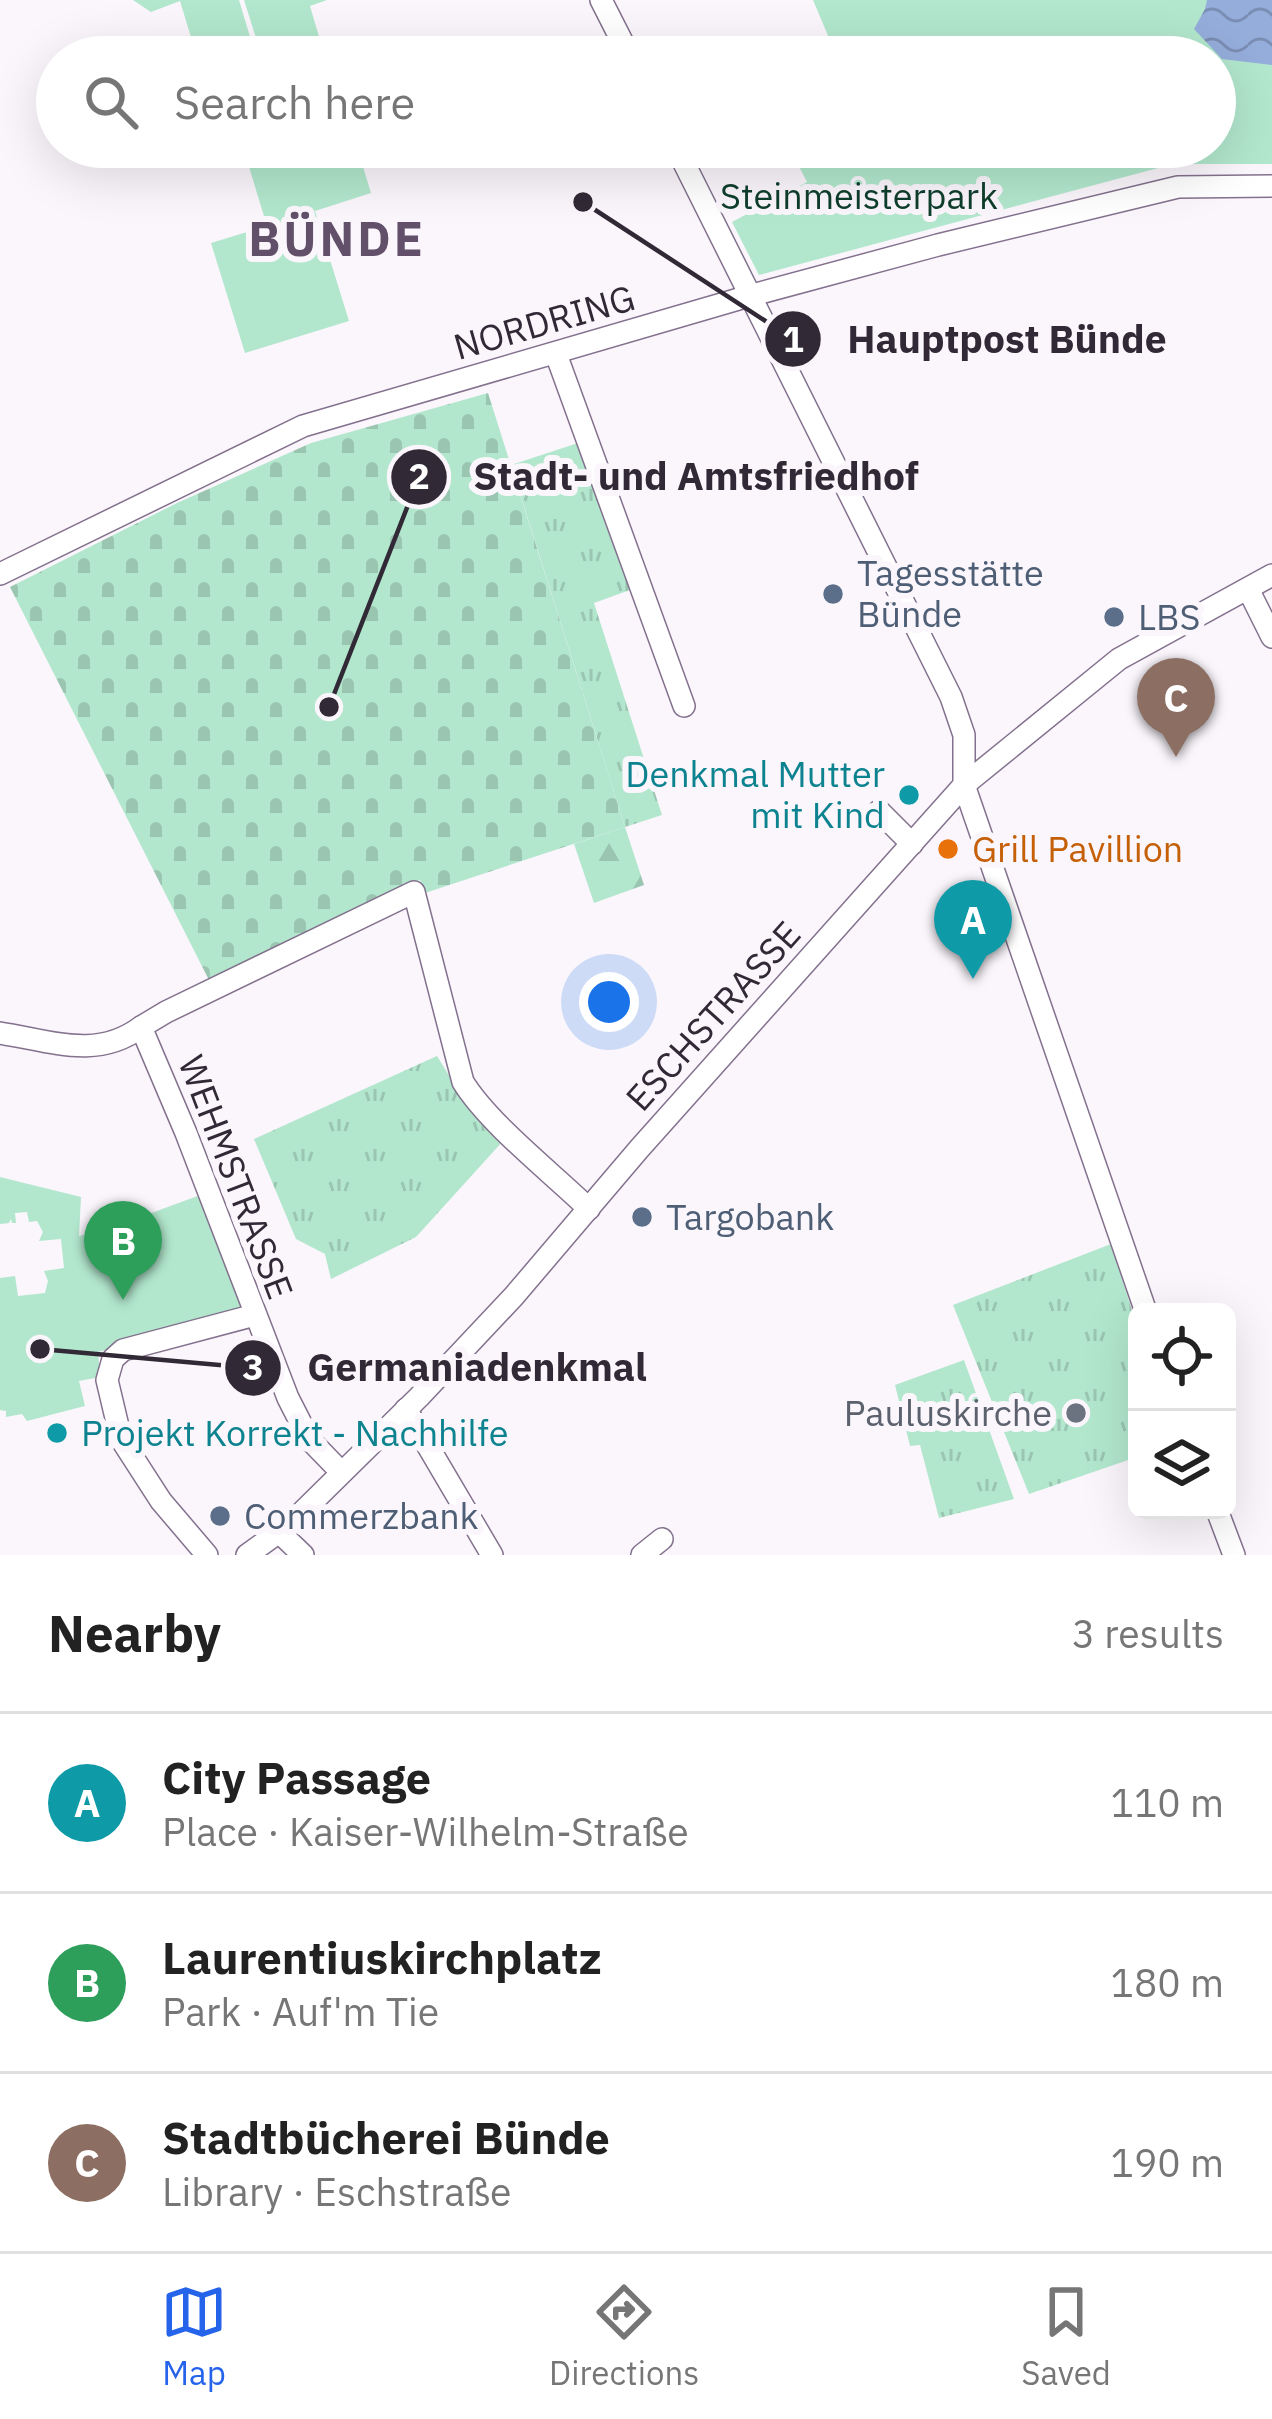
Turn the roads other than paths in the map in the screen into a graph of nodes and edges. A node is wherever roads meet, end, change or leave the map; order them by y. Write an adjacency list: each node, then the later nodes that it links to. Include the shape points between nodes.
1 (601, 0): 2 (street)
2 (619, 36)
3 (686, 168): 5 (street)
4 (1272, 186): 5 (street, NORDRING, via 1178,187)
5 (749, 296): 6 (street, NORDRING); 12 (street, via 951,697 964,735)
6 (556, 354): 7 (street, NORDRING, via 303,426); 11 (street)
7 (0, 574)
8 (1272, 575): 9 (street, ESCHSTRASSE)
9 (1248, 589): 10 (street); 12 (street, ESCHSTRASSE, via 1106,669)
10 (1272, 637)
11 (684, 706)
12 (958, 792): 14 (street, ESCHSTRASSE); 18 (street)
13 (879, 811): 14 (street)
14 (912, 844): 17 (street, ESCHSTRASSE, via 645,1156)
15 (142, 1027): 16 (street, WEHMSTRASSE, via 122,1042 92,1048); 17 (street, WEHMSTRASSE, via 414,892 463,1082); 19 (street, WEHMSTRASSE)
16 (0, 1033)
17 (589, 1209): 20 (street, ESCHSTRASSE, via 521,1302)
18 (1143, 1303)
19 (254, 1315): 21 (street, WEHMSTRASSE, via 309,1439); 25 (street, via 123,1350 107,1380 121,1438)
20 (406, 1409): 21 (street, ESCHSTRASSE); 28 (street)
21 (341, 1472): 23 (street, ESCHSTRASSE)
22 (1220, 1519): 30 (street)
23 (279, 1532): 26 (street, ESCHSTRASSE); 27 (street)
24 (662, 1539): 29 (street)
25 (207, 1555)
26 (247, 1555)
27 (303, 1555)
28 (492, 1555)
29 (642, 1555)
30 (1234, 1555)

